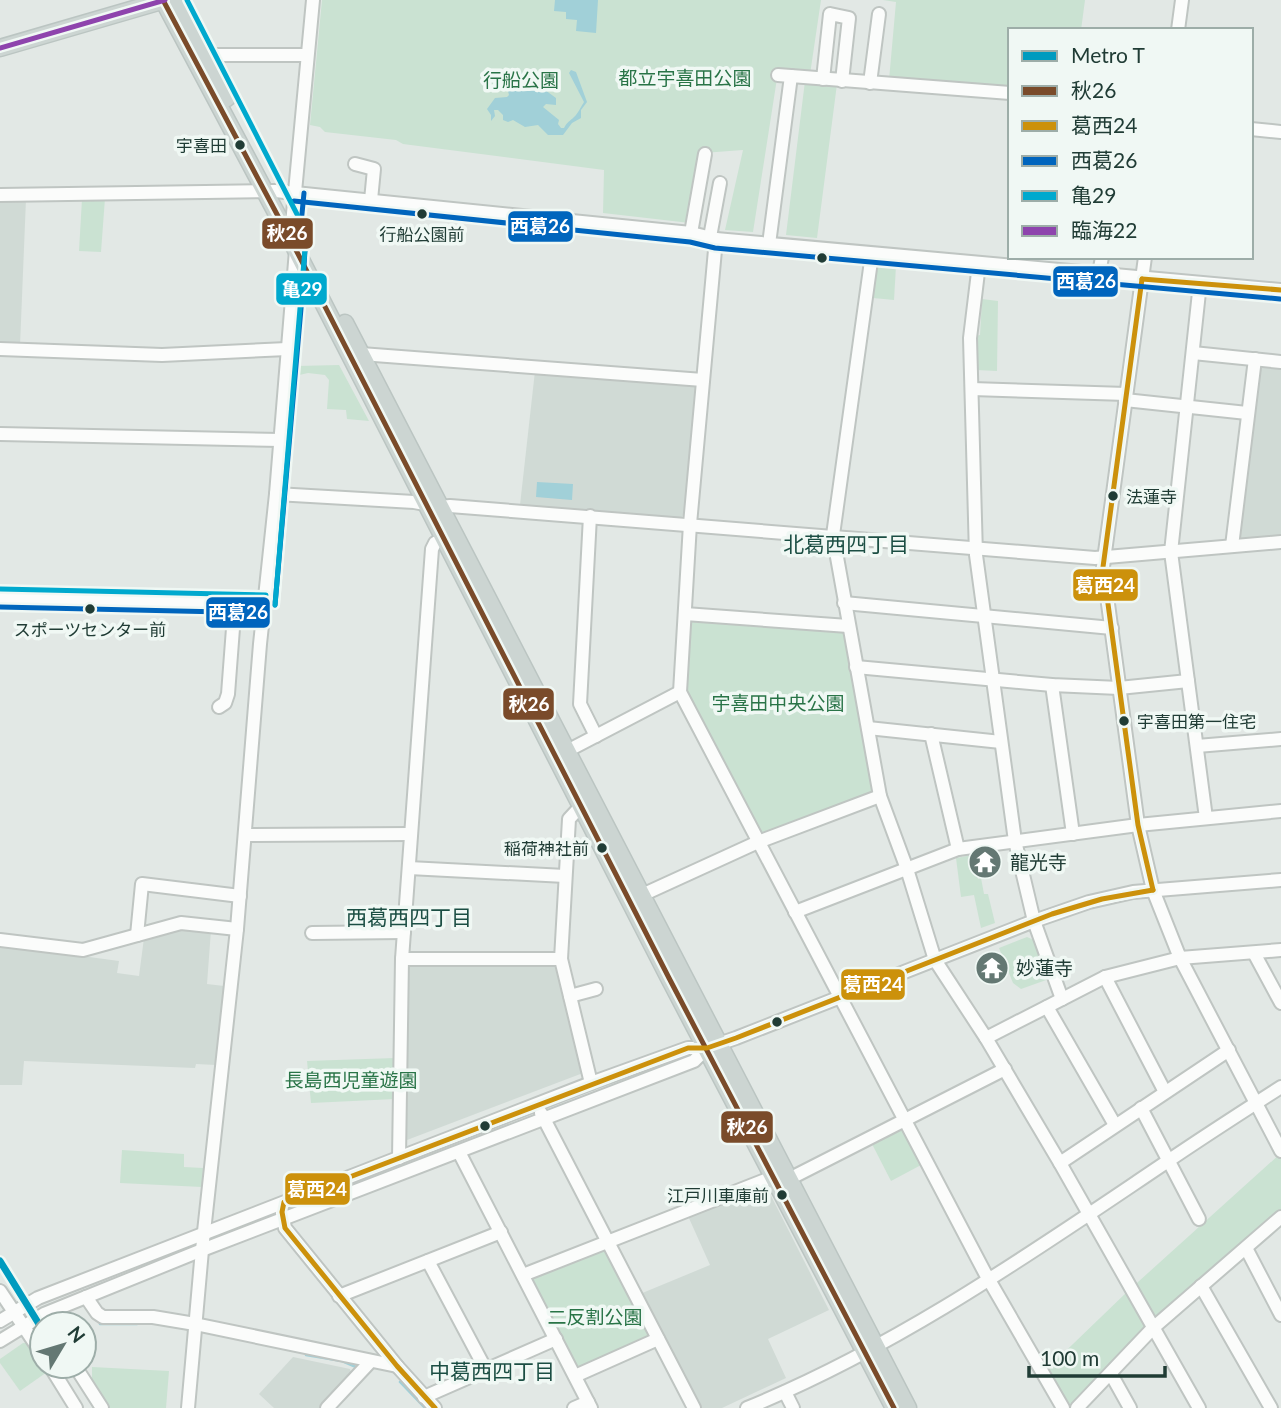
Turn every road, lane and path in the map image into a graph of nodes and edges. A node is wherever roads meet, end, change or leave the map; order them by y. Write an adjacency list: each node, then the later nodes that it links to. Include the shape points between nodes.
1 (164, 0): 7 (main road); 19 (main road)
2 (177, 0): 9 (main road)
3 (313, 0): 8 (street)
4 (1182, 0): 6 (street)
5 (878, 14): 12 (street)
6 (1178, 28)
7 (0, 48)
8 (307, 55): 9 (street); 20 (street)
9 (206, 58): 19 (main road)
10 (823, 79): 11 (street); 11 (street, via 830,14 849,18); 26 (street, via 784,76)
11 (842, 81): 12 (street)
12 (870, 83): 13 (street)
13 (1008, 93)
14 (1253, 130): 15 (street)
15 (1281, 132)
16 (705, 154): 24 (street)
17 (355, 164): 22 (street, via 374,169)
18 (720, 184): 25 (street)
19 (269, 191): 20 (street); 21 (street); 23 (main road); 27 (main road)
20 (295, 192): 22 (street); 23 (street)
21 (0, 195)
22 (371, 200): 24 (street)
23 (292, 224): 27 (street); 38 (main road)
24 (691, 233): 25 (street)
25 (713, 238): 26 (street); 41 (street)
26 (769, 244): 28 (street)
27 (296, 250): 36 (street); 49 (main road)
28 (872, 254): 31 (street); 52 (street)
29 (1145, 259): 32 (street)
30 (1009, 262): 31 (street); 32 (street)
31 (979, 264): 42 (street, via 970,338)
32 (1142, 279): 33 (street); 43 (street)
33 (1200, 283): 34 (street); 37 (street)
34 (1281, 290)
35 (0, 349): 36 (street, via 162,355)
36 (288, 349): 47 (street)
37 (1193, 353): 39 (street); 44 (street)
38 (361, 354): 41 (street); 49 (main road)
39 (1255, 359): 40 (street); 45 (street)
40 (1281, 362)
41 (704, 380): 51 (street)
42 (972, 389): 43 (street); 56 (street)
43 (1126, 397): 44 (street); 58 (street)
44 (1187, 408): 45 (street); 57 (street)
45 (1247, 414): 55 (street)
46 (0, 434): 47 (street)
47 (280, 440): 48 (street)
48 (276, 494): 49 (street); 62 (street)
49 (432, 505): 50 (street); 53 (main road)
50 (590, 516): 51 (street); 76 (street, via 580,704)
51 (690, 524): 52 (street); 63 (street)
52 (833, 535): 56 (street); 61 (street)
53 (448, 536): 80 (main road); 82 (main road); 86 (street, via 432,549)
54 (1281, 542): 55 (street)
55 (1232, 546): 57 (street)
56 (976, 548): 58 (street); 64 (street)
57 (1171, 552): 58 (street); 69 (street)
58 (1103, 558): 66 (street)
59 (0, 598): 60 (street)
60 (235, 603): 62 (street); 73 (street, via 228,694)
61 (844, 603): 64 (street); 65 (street)
62 (266, 604): 88 (street)
63 (685, 614): 65 (street); 72 (street)
64 (984, 617): 66 (street); 68 (street)
65 (848, 626): 67 (street)
66 (1112, 628): 71 (street)
67 (856, 667): 68 (street); 74 (street)
68 (995, 679): 70 (street); 78 (street)
69 (1188, 681): 71 (street); 79 (street)
70 (1052, 685): 71 (street); 87 (street)
71 (1119, 688): 85 (street)
72 (680, 692): 76 (street); 90 (street)
73 (219, 707)
74 (868, 728): 75 (street); 81 (street)
75 (931, 734): 78 (street); 91 (street)
76 (596, 736): 80 (street)
77 (1281, 739): 79 (street)
78 (1002, 742): 89 (street)
79 (1197, 746): 84 (street)
80 (567, 751): 97 (main road)
81 (880, 796): 90 (street); 93 (street)
82 (581, 806): 94 (street, via 569,820); 120 (main road)
83 (1280, 816): 84 (street)
84 (1206, 818): 85 (street)
85 (1138, 825): 87 (street); 96 (street)
86 (411, 834): 88 (street); 92 (street)
87 (1073, 834): 89 (street)
88 (245, 835): 98 (street)
89 (1015, 841): 91 (street); 100 (street)
90 (758, 842): 97 (street); 99 (street)
91 (958, 849): 93 (street)
92 (409, 868): 94 (street); 102 (street)
93 (907, 869): 99 (street); 111 (street)
94 (565, 876): 110 (street)
95 (1281, 880): 96 (street)
96 (1153, 890): 100 (street, via 1089,902); 108 (street)
97 (642, 895): 120 (main road)
98 (240, 896): 101 (street); 104 (street, via 142,884)
99 (795, 912): 115 (street)
100 (1034, 921): 111 (street); 116 (street)
101 (237, 929): 104 (street, via 181,923); 144 (street)
102 (404, 932): 103 (street); 109 (street)
103 (312, 933)
104 (137, 935): 105 (street, via 83,950)
105 (0, 940)
106 (1281, 950): 107 (street)
107 (1254, 953): 108 (street); 117 (street)
108 (1180, 958): 112 (street); 121 (street)
109 (402, 959): 110 (street); 134 (street)
110 (561, 959): 114 (street)
111 (935, 960): 115 (street); 119 (street)
112 (1105, 977): 116 (street); 125 (street)
113 (596, 989): 114 (street)
114 (570, 996): 123 (street)
115 (840, 996): 120 (street); 130 (street)
116 (1062, 999): 118 (street)
117 (1281, 1003)
118 (1047, 1007): 119 (street); 131 (street)
119 (986, 1038): 122 (street)
120 (713, 1046): 123 (street, via 688,1048); 129 (street, via 694,1061); 137 (main road)
121 (1229, 1050): 125 (street); 127 (street)
122 (1005, 1069): 130 (street); 136 (street)
123 (591, 1083): 126 (street)
124 (1281, 1087): 127 (street)
125 (1165, 1093): 128 (street)
126 (537, 1104): 129 (street); 134 (street)
127 (1256, 1104): 132 (street); 135 (street)
128 (1141, 1108): 131 (street); 135 (street)
129 (545, 1119): 133 (street); 145 (street)
130 (906, 1119): 137 (street); 150 (street)
131 (1115, 1125): 136 (street)
132 (1281, 1151)
133 (459, 1152): 142 (street); 143 (street)
134 (399, 1158): 138 (street)
135 (1168, 1160): 139 (street); 141 (street)
136 (1060, 1163): 139 (street)
137 (781, 1178): 145 (street); 167 (main road)
138 (284, 1202): 142 (street); 144 (street)
139 (1089, 1214): 150 (street); 162 (street)
140 (1281, 1217): 146 (street)
141 (1199, 1219)
142 (283, 1220): 147 (street); 152 (street)
143 (500, 1232): 148 (street); 149 (street)
144 (205, 1233): 147 (street); 156 (street, via 38,1298)
145 (607, 1243): 149 (street); 165 (street)
146 (1246, 1248): 151 (street); 157 (street)
147 (202, 1250): 154 (street); 160 (street)
148 (428, 1261): 152 (street); 170 (street)
149 (523, 1275): 164 (street)
150 (989, 1280): 167 (street); 189 (street)
151 (1201, 1286): 162 (street); 193 (street)
152 (339, 1296): 169 (street)
153 (2, 1297): 156 (street)
154 (86, 1297): 155 (street); 160 (street, via 103,1317 153,1317)
155 (63, 1310)
156 (14, 1312): 158 (street); 161 (street)
157 (1281, 1315)
158 (0, 1321)
159 (28, 1324): 161 (street)
160 (195, 1324): 168 (street); 180 (street)
161 (23, 1325): 163 (street); 166 (street)
162 (1153, 1328): 171 (street); 192 (street)
163 (28, 1333)
164 (556, 1339): 170 (street); 172 (street)
165 (658, 1339): 172 (street); 184 (street)
166 (0, 1340)
167 (871, 1349): 175 (street); 187 (main road); 188 (main road)
168 (370, 1362): 169 (street); 181 (street)
169 (397, 1366): 176 (street)
170 (486, 1370): 176 (street)
171 (1111, 1374): 190 (street); 191 (street)
172 (575, 1376): 177 (street)
173 (59, 1380): 178 (street)
174 (84, 1380): 179 (street)
175 (785, 1392): 185 (street); 186 (street)
176 (424, 1397): 182 (street)
177 (589, 1405): 183 (street)
178 (76, 1408)
179 (102, 1408)
180 (188, 1408)
181 (327, 1408)
182 (435, 1408)
183 (574, 1408)
184 (694, 1408)
185 (747, 1408)
186 (793, 1408)
187 (894, 1408)
188 (908, 1408)
189 (1063, 1408)
190 (1077, 1408)
191 (1130, 1408)
192 (1199, 1408)
193 (1271, 1408)

